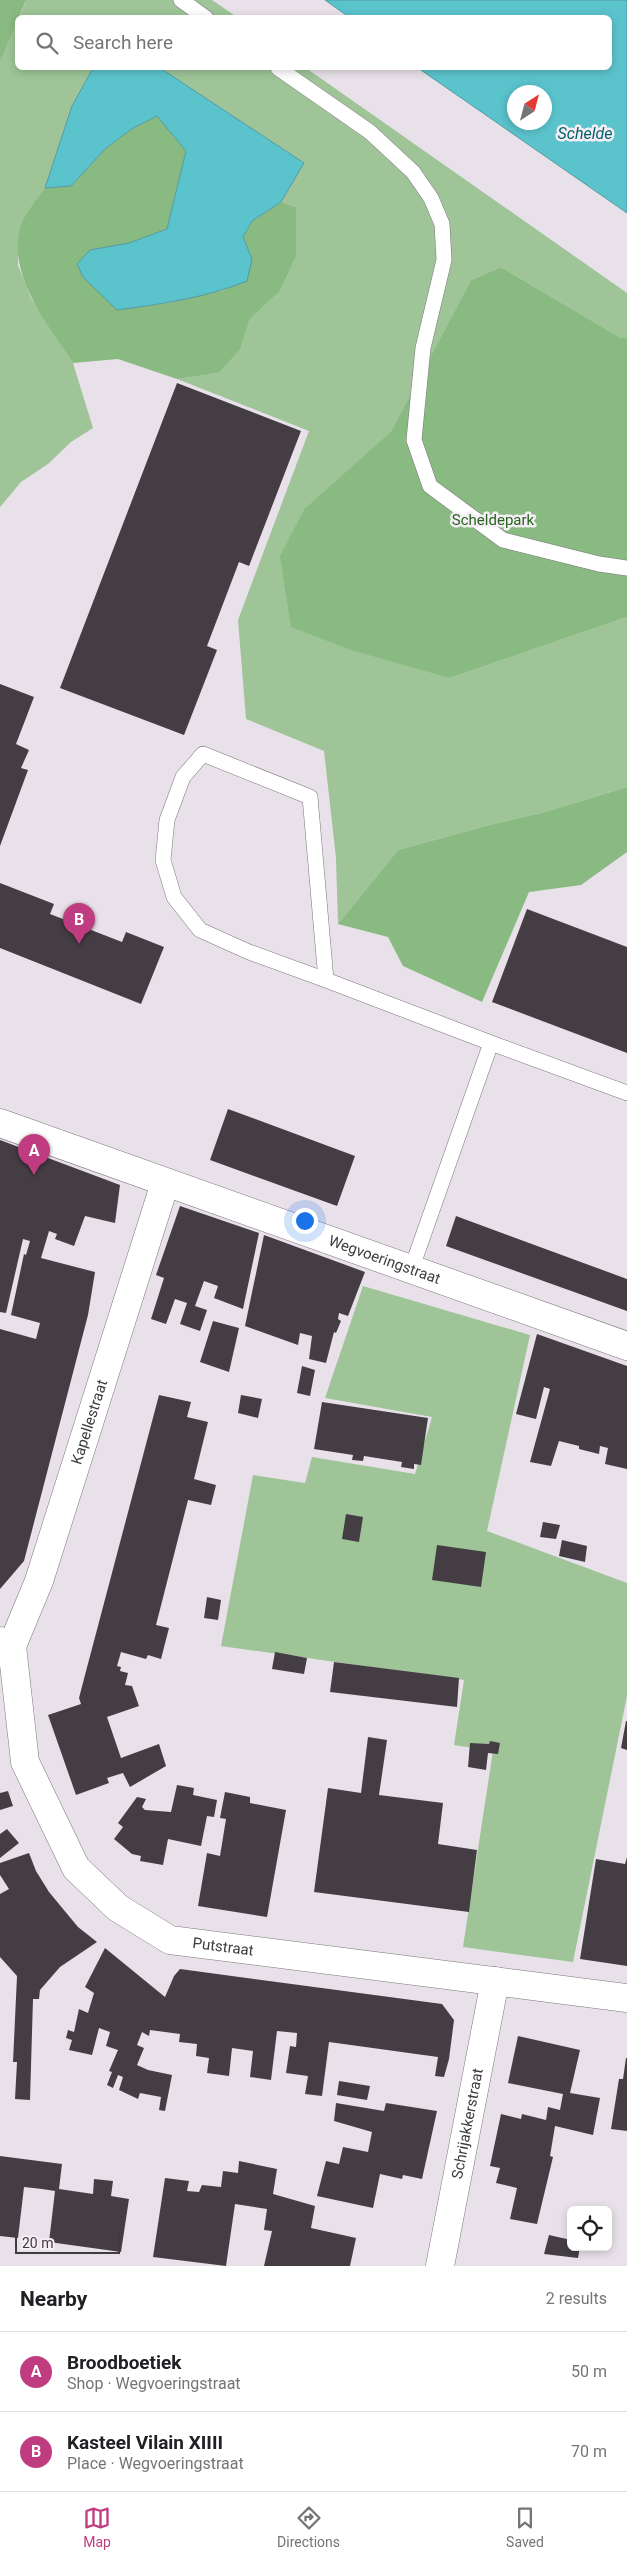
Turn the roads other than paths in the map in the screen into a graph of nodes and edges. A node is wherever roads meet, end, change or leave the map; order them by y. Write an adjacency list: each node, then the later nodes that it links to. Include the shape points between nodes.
1 (181, 0): 2 (lane)
2 (202, 15)
3 (281, 70): 4 (lane, via 370,132 413,172 431,198 442,224 444,260 423,348 414,440 430,486 503,540)
4 (627, 568)
5 (326, 980): 5 (lane, via 310,797 203,754 183,777 167,820 163,860 174,898 200,930); 6 (lane)
6 (491, 1043): 7 (lane); 10 (lane)
7 (627, 1093)
8 (0, 1122): 9 (street, Wegvoeringstraat)
9 (165, 1183): 10 (street, Wegvoeringstraat); 12 (street, Kapellestraat, via 39,1581)
10 (411, 1270): 11 (street, Wegvoeringstraat)
11 (627, 1346)
12 (4, 1647): 13 (street, Putstraat, via 25,1762 76,1868 118,1908 170,1940)
13 (495, 1981): 14 (street, Putstraat); 15 (street, Schrijakkerstraat)
14 (627, 1998)
15 (440, 2266)

